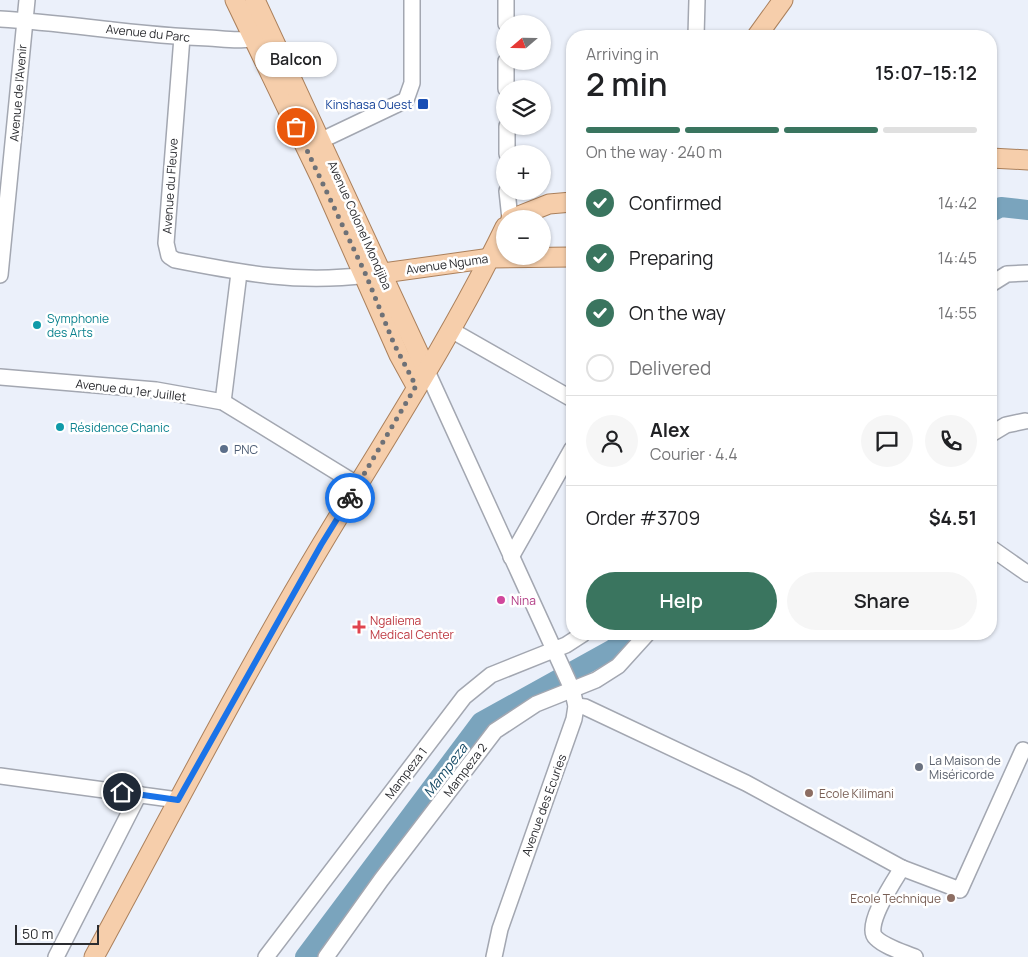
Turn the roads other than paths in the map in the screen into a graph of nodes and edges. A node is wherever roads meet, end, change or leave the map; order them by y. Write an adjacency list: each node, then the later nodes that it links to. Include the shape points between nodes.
1 (27, 0): 10 (street, Avenue de l'Avenir)
2 (235, 0): 13 (main road, Avenue Colonel Mondjiba)
3 (255, 0): 13 (main road, Avenue Colonel Mondjiba)
4 (412, 0): 15 (street, via 412,83 406,100)
5 (506, 0): 8 (street)
6 (697, 0): 11 (street)
7 (783, 0): 12 (main road)
8 (506, 15)
9 (0, 19): 10 (street, Avenue du Parc)
10 (24, 21): 14 (street, Avenue du Parc); 26 (street, Avenue de l'Avenir)
11 (696, 30)
12 (761, 30)
13 (262, 35): 14 (street, Avenue du Parc); 15 (main road, Avenue Colonel Mondjiba); 25 (main road, Avenue Colonel Mondjiba)
14 (182, 37): 23 (street, Avenue du Fleuve, via 166,250 175,260)
15 (322, 140): 25 (main road, Avenue Colonel Mondjiba)
16 (997, 158): 17 (main road)
17 (1028, 160)
18 (566, 203): 19 (main road)
19 (534, 210)
20 (496, 247): 22 (main road)
21 (566, 257): 22 (main road, Avenue Nguma)
22 (491, 258): 25 (main road, Avenue Nguma); 28 (main road)
23 (239, 273): 25 (street, Avenue du Fleuve, via 316,280); 33 (street)
24 (1028, 273): 27 (street, via 1007,274)
25 (373, 274): 29 (main road, Avenue Colonel Mondjiba); 31 (main road, Avenue Colonel Mondjiba, via 389,332)
26 (0, 275)
27 (997, 280)
28 (451, 330): 29 (main road); 32 (street)
29 (426, 369): 31 (main road); 35 (street, Avenue des Ecuries)
30 (0, 377): 33 (street, Avenue du 1er Juillet, via 156,390)
31 (416, 386): 35 (street, Avenue des Ecuries); 38 (main road)
32 (566, 396)
33 (223, 402): 38 (street, Avenue du 1er Juillet)
34 (1027, 420): 36 (street)
35 (450, 422): 40 (street, Avenue des Ecuries)
36 (997, 430)
37 (566, 461): 40 (street)
38 (358, 485): 50 (main road)
39 (997, 552): 41 (street)
40 (511, 557): 44 (street, Avenue des Ecuries)
41 (1028, 574)
42 (574, 640): 44 (street, Mampeza 1)
43 (642, 640): 45 (street, Mampeza 2, via 618,666 596,680)
44 (554, 652): 45 (street, Avenue des Ecuries); 54 (street, Mampeza 1, via 492,675 464,697)
45 (570, 685): 46 (street, Avenue des Ecuries); 55 (street, Mampeza 2, via 494,731)
46 (576, 706): 51 (street, via 585,707 746,784); 56 (street, Avenue des Ecuries, via 500,929)
47 (1023, 750): 51 (street, via 960,890)
48 (0, 776): 49 (street)
49 (138, 794): 50 (street); 52 (street)
50 (178, 800): 53 (main road)
51 (902, 868): 57 (street, via 871,926 872,933 876,939)
52 (56, 957)
53 (94, 957)
54 (266, 957)
55 (326, 957)
56 (494, 957)
57 (915, 957)

